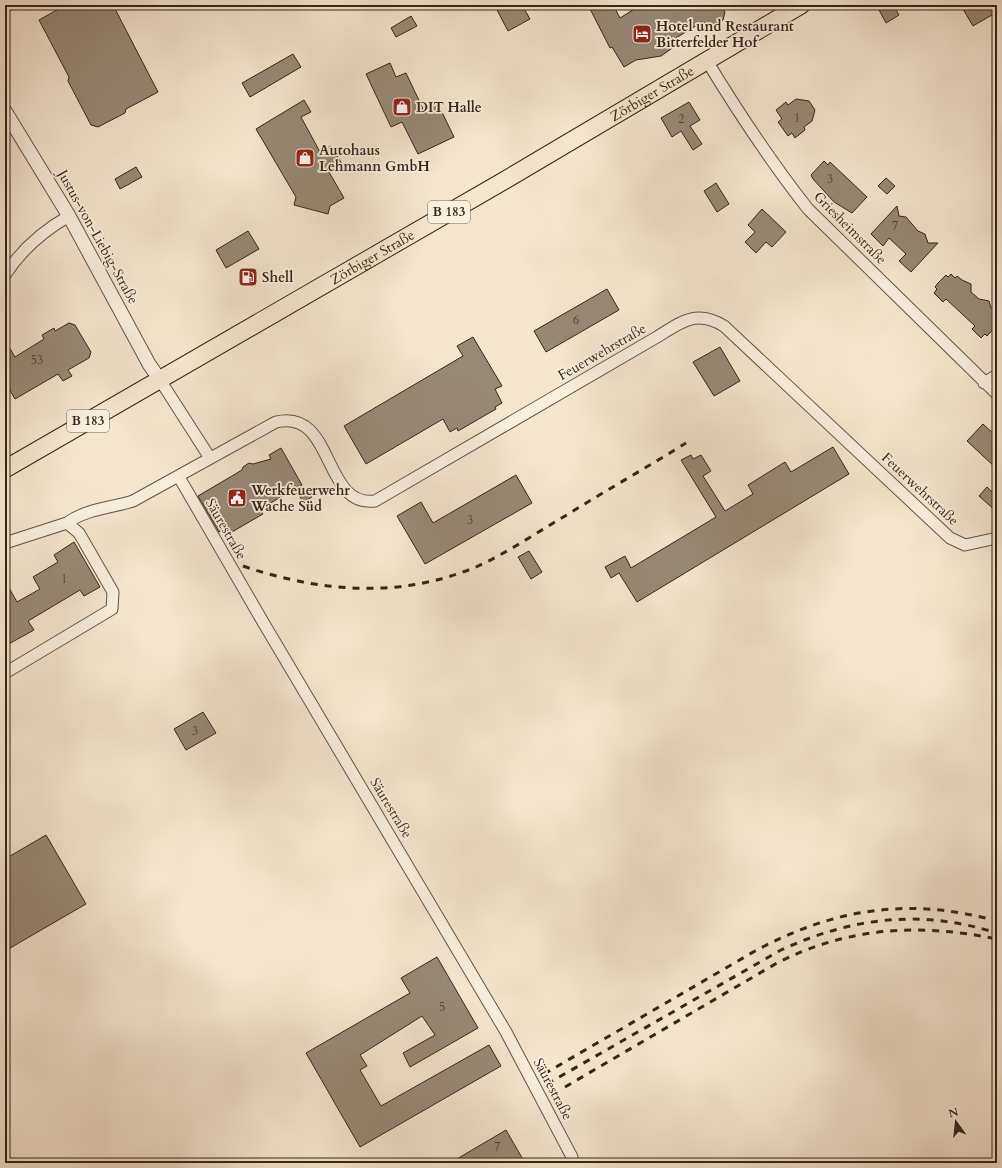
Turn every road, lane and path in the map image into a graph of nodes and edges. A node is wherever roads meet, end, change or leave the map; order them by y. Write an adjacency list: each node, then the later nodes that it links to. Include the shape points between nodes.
1 (801, 5): 2 (main road, Zörbiger Straße / B 183)
2 (707, 61): 7 (main road, Zörbiger Straße / B 183); 8 (street, Griesheimstraße, via 808,209)
3 (5, 111): 4 (street, Justus-von-Liebig-Straße)
4 (69, 216): 5 (street, via 41,233); 7 (street, Justus-von-Liebig-Straße)
5 (5, 275)
6 (997, 375): 8 (street)
7 (160, 380): 10 (street); 11 (main road, Zörbiger Straße / B 183)
8 (984, 383): 9 (street, Griesheimstraße)
9 (997, 394)
10 (210, 458): 12 (street); 14 (street, Feuerwehrstraße, via 276,422 298,422 313,434 347,493 358,500 375,501 679,323 701,317 724,326 950,538 965,545)
11 (5, 469)
12 (179, 477): 13 (street, via 133,501 113,508 95,510); 17 (street, Säurestraße, via 506,1032)
13 (67, 523): 15 (street); 16 (street, via 79,533 113,592 112,608)
14 (997, 538)
15 (5, 542)
16 (5, 673)
17 (572, 1157)

